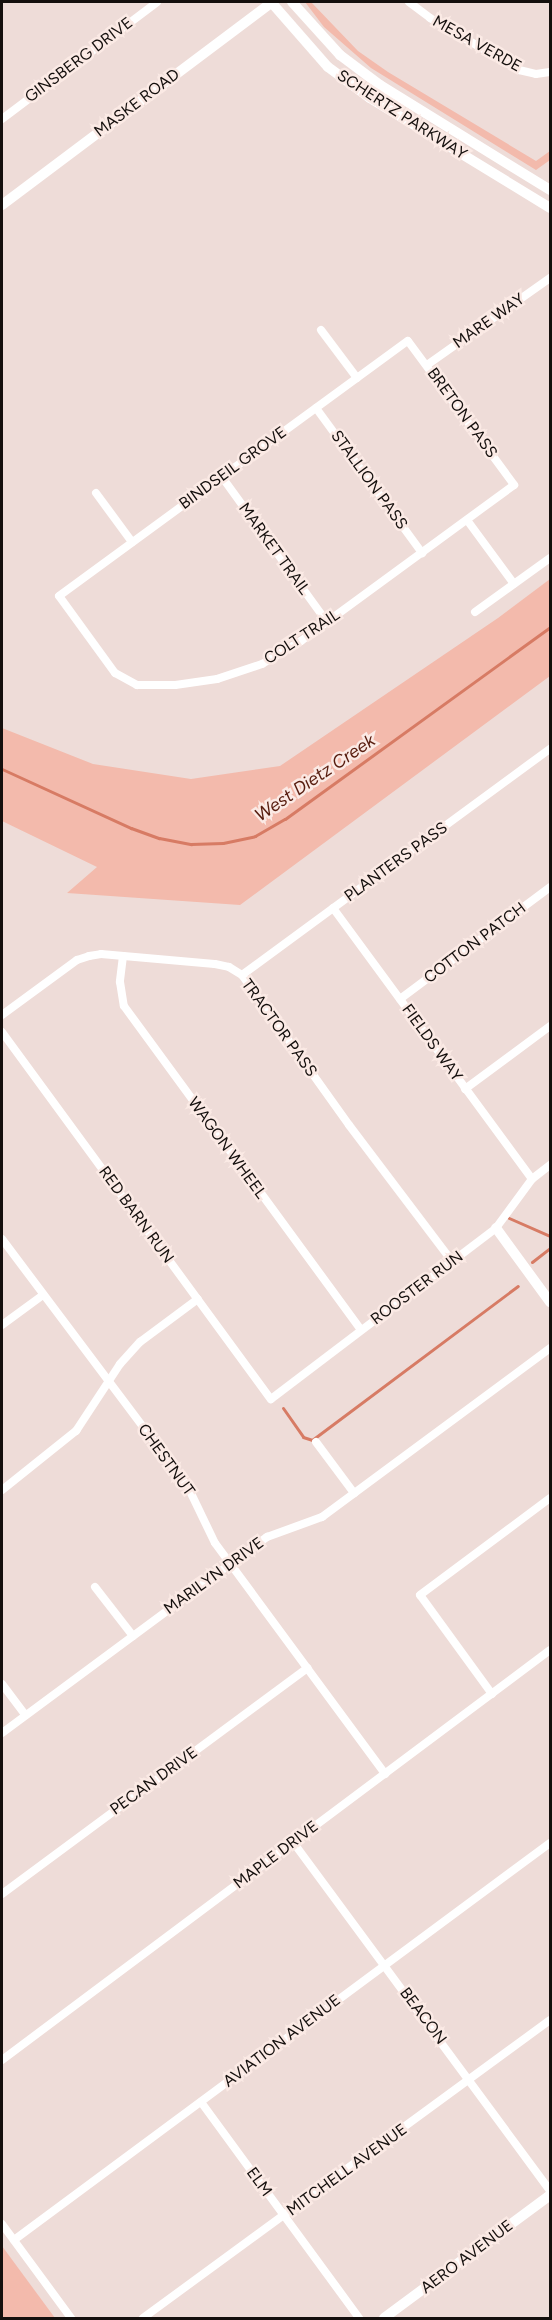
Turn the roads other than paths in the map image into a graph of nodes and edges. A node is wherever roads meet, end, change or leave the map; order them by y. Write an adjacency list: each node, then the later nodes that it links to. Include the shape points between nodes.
1 (157, 2): 6 (street, GINSBERG DRIVE)
2 (272, 2): 8 (main road, MASKE ROAD); 9 (main road, SCHERTZ PARKWAY, via 295,32 337,73 370,98)
3 (292, 2): 7 (main road, SCHERTZ PARKWAY, via 340,55 380,85)
4 (409, 2): 5 (street, MESA VERDE, via 519,70)
5 (550, 72)
6 (2, 119)
7 (550, 190)
8 (2, 205)
9 (550, 208)
10 (550, 278): 13 (street, MARE WAY)
11 (321, 330): 14 (street)
12 (408, 341): 13 (street, BRETON PASS); 14 (street, BINDSEIL GROVE)
13 (427, 365): 17 (street, BRETON PASS)
14 (357, 378): 15 (street, BINDSEIL GROVE)
15 (316, 408): 16 (street, BINDSEIL GROVE); 21 (street, STALLION PASS)
16 (222, 477): 20 (street, BINDSEIL GROVE); 26 (street, MARKET TRAIL)
17 (514, 485): 19 (street, COLT TRAIL)
18 (96, 494): 20 (street)
19 (467, 520): 21 (street, COLT TRAIL); 23 (street)
20 (132, 542): 24 (street, BINDSEIL GROVE)
21 (422, 552): 26 (street, COLT TRAIL)
22 (550, 558): 23 (street)
23 (514, 584): 25 (street)
24 (59, 596): 26 (street, COLT TRAIL, via 115,673 137,686 194,684 240,672 283,653)
25 (475, 612)
26 (327, 622)
27 (550, 749): 29 (street, PLANTERS PASS)
28 (550, 887): 32 (street, COTTON PATCH)
29 (333, 908): 31 (street, PLANTERS PASS); 32 (street, FIELDS WAY)
30 (123, 956): 31 (street, TRACTOR PASS, via 215,964); 33 (street, TRACTOR PASS, via 101,954 77,960); 46 (street, WAGON WHEEL, via 120,982 124,1006)
31 (242, 975): 41 (street, TRACTOR PASS)
32 (400, 999): 36 (street, FIELDS WAY)
33 (2, 1015)
34 (550, 1026): 36 (street)
35 (2, 1032): 43 (street, RED BARN RUN)
36 (465, 1089): 38 (street, FIELDS WAY)
37 (550, 1165): 38 (street, ROOSTER RUN)
38 (532, 1179): 39 (street, ROOSTER RUN)
39 (496, 1228): 41 (street, ROOSTER RUN); 44 (main road)
40 (2, 1239): 42 (street, CHESTNUT)
41 (452, 1261): 46 (street, ROOSTER RUN)
42 (43, 1295): 45 (street); 48 (street, CHESTNUT)
43 (198, 1299): 48 (street, via 140,1342); 49 (street, RED BARN RUN)
44 (550, 1302)
45 (2, 1325)
46 (361, 1330): 49 (street, ROOSTER RUN)
47 (550, 1348): 52 (street, MARILYN DRIVE)
48 (109, 1382): 51 (street, via 76,1431); 54 (street, CHESTNUT, via 188,1487 209,1534)
49 (271, 1399)
50 (316, 1442): 52 (street)
51 (2, 1490)
52 (354, 1493): 54 (street, MARILYN DRIVE, via 322,1517 267,1537)
53 (550, 1498): 60 (street, via 420,1595)
54 (231, 1564): 56 (street, MARILYN DRIVE); 58 (street, CHESTNUT)
55 (95, 1587): 56 (street)
56 (133, 1636): 61 (street, MARILYN DRIVE)
57 (550, 1650): 60 (street, MAPLE DRIVE)
58 (307, 1668): 63 (street, CHESTNUT); 66 (street, PECAN DRIVE)
59 (2, 1684): 61 (street)
60 (492, 1694): 63 (street, MAPLE DRIVE)
61 (25, 1716): 62 (street, MARILYN DRIVE)
62 (2, 1733)
63 (385, 1774): 64 (street, MAPLE DRIVE)
64 (293, 1842): 67 (street, BEACON); 69 (street, MAPLE DRIVE)
65 (550, 1843): 67 (street, AVIATION AVENUE)
66 (2, 1894)
67 (385, 1965): 70 (street, BEACON); 71 (street, AVIATION AVENUE)
68 (550, 2020): 70 (street, MITCHELL AVENUE)
69 (2, 2060)
70 (470, 2080): 72 (street, BEACON); 73 (street, MITCHELL AVENUE)
71 (201, 2103): 73 (street, ELM); 75 (street, AVIATION AVENUE)
72 (550, 2193): 79 (main road, AERO AVENUE)
73 (284, 2216): 77 (street, MITCHELL AVENUE); 78 (street, ELM)
74 (2, 2224): 75 (street)
75 (14, 2240): 76 (street)
76 (71, 2319)
77 (143, 2319)
78 (359, 2319)
79 (384, 2319)

